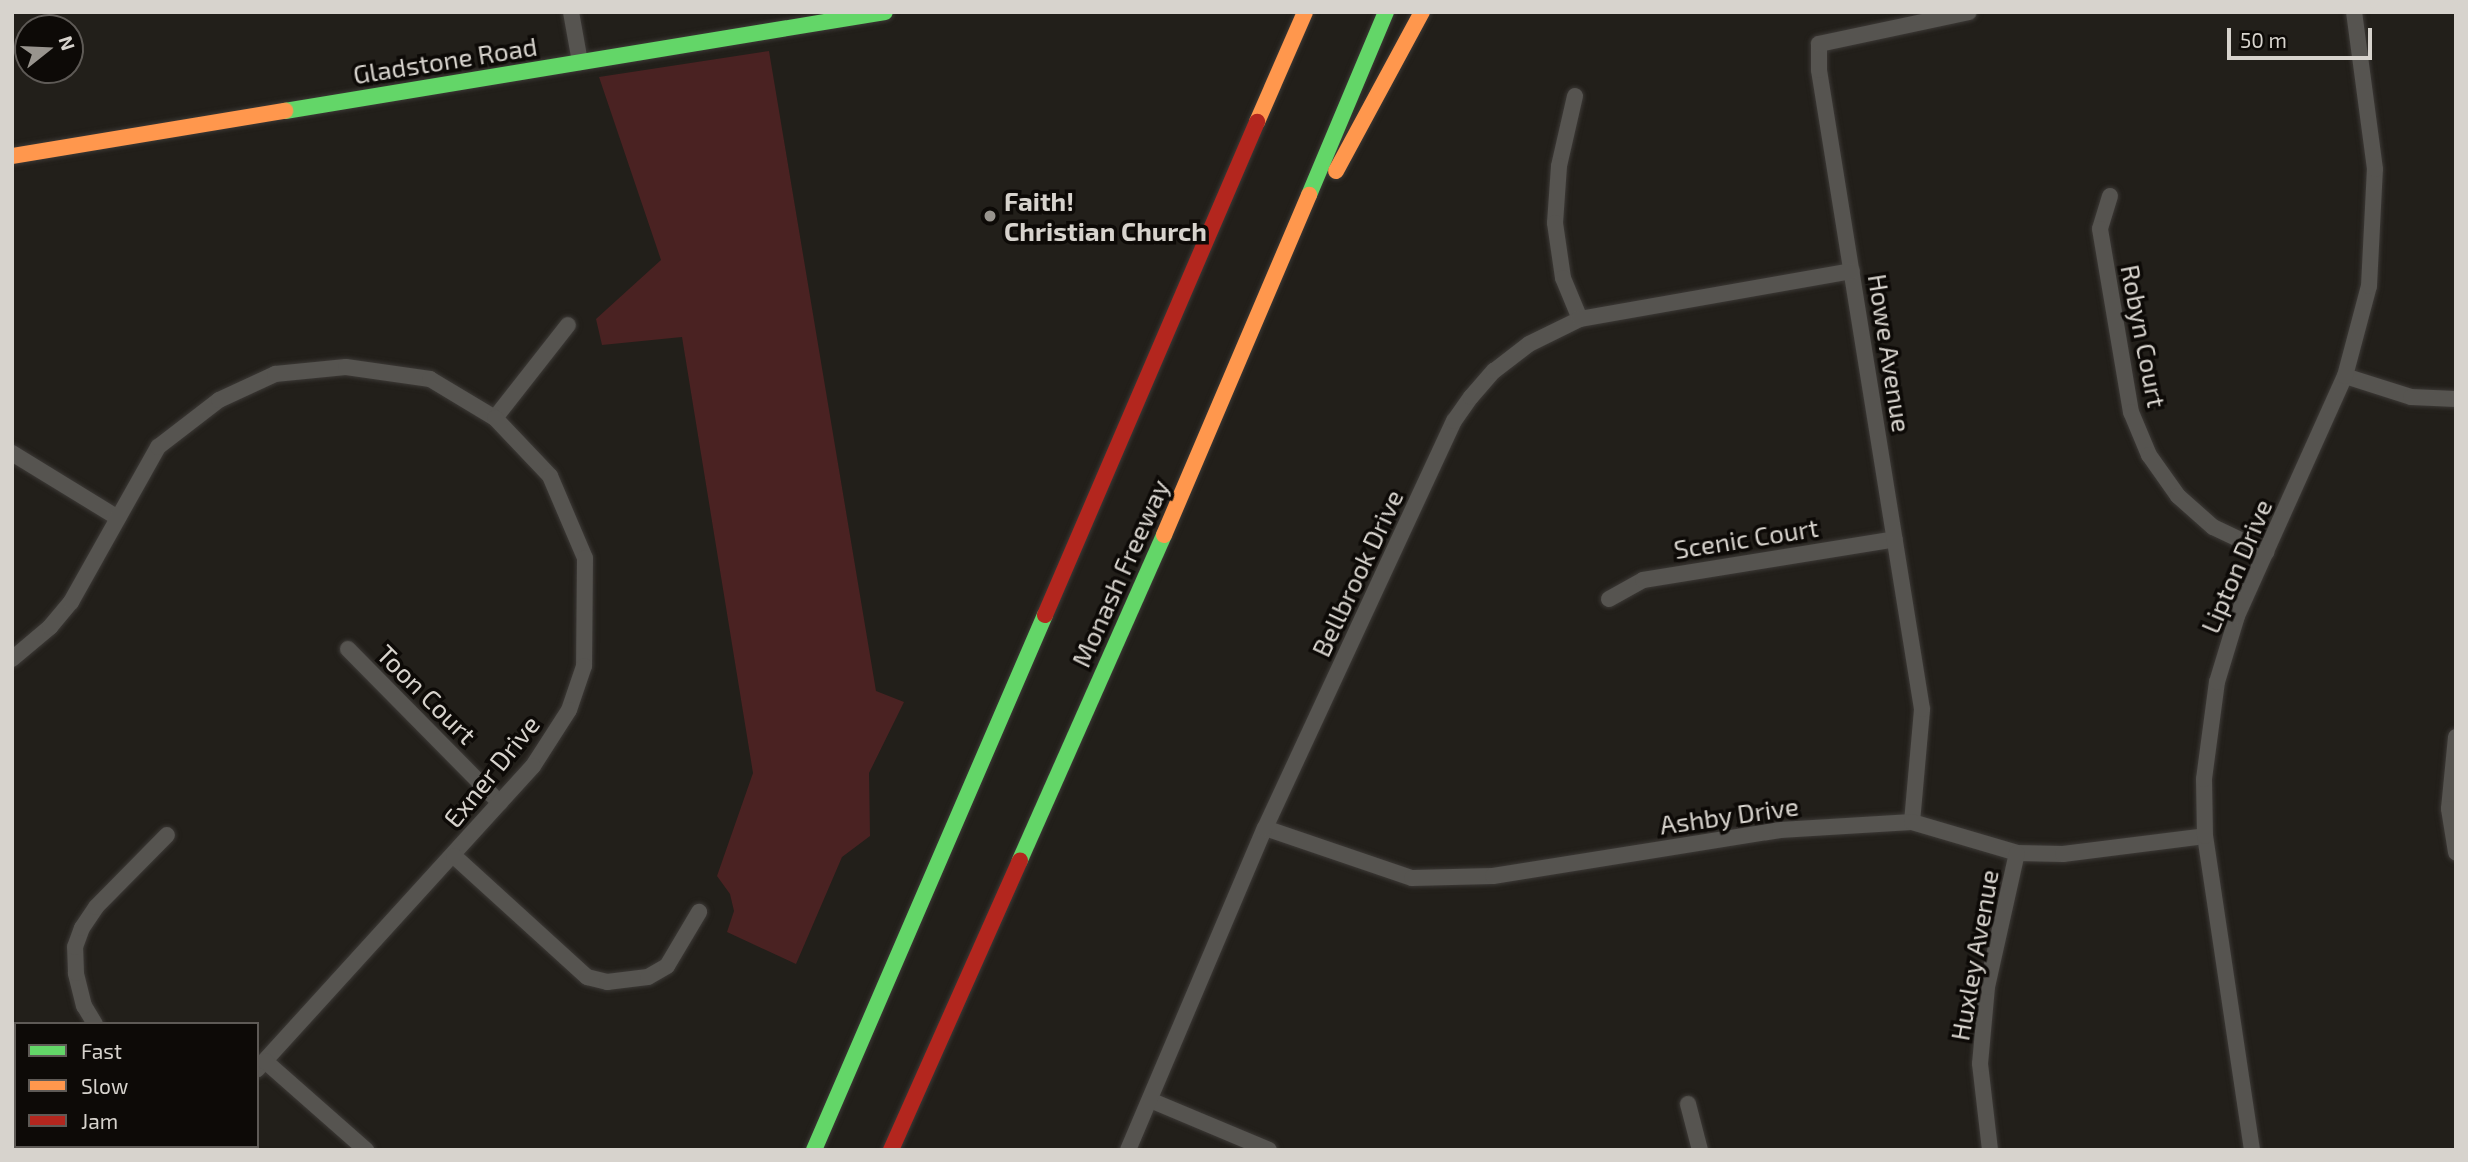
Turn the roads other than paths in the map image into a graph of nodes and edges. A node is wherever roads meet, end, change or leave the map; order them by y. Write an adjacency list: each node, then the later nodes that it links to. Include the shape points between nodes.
1 (571, 12): 8 (street)
2 (885, 12): 8 (main road, Gladstone Road)
3 (1386, 12): 13 (main road, Monash Freeway)
4 (1422, 12): 13 (main road)
5 (1969, 12): 12 (street, Howe Avenue, via 1819,44 1819,70)
6 (2354, 12): 16 (street, Lipton Drive, via 2370,108 2376,223 2369,286)
7 (1305, 14): 41 (main road, Monash Freeway)
8 (580, 62): 10 (main road, Gladstone Road)
9 (1575, 96): 14 (street, via 1559,166 1556,223 1563,278)
10 (12, 156)
11 (2110, 196): 22 (street, Robyn Court, via 2100,229 2131,412 2149,455 2178,496 2213,527)
12 (1852, 271): 14 (street, Bellbrook Drive); 21 (street, Howe Avenue)
13 (1268, 292): 42 (main road, Monash Freeway)
14 (1580, 319): 29 (street, Bellbrook Drive, via 1529,344 1494,371 1454,421)
15 (568, 325): 18 (street)
16 (2345, 376): 17 (street, via 2410,397); 22 (street, Lipton Drive)
17 (2456, 399)
18 (495, 418): 20 (street, Exner Drive, via 430,379 346,367 275,374 219,400 158,447); 27 (street, Exner Drive, via 550,476 585,558 584,666 569,710 533,766)
19 (12, 453): 20 (street)
20 (118, 518): 25 (street, Exner Drive, via 71,602 50,628)
21 (1895, 539): 23 (street, Scenic Court, via 1643,580); 28 (street, Howe Avenue, via 1922,709)
22 (2266, 552): 31 (street, Lipton Drive, via 2237,615 2217,682 2204,779)
23 (1609, 599)
24 (348, 649): 27 (street, Toon Court)
25 (12, 659)
26 (2456, 737): 32 (street, via 2449,809)
27 (500, 803): 34 (street, Exner Drive)
28 (1912, 822): 29 (street, Ashby Drive, via 1780,830 1493,876 1412,878); 33 (street, Ashby Drive)
29 (1265, 828): 38 (street, Bellbrook Drive)
30 (167, 835): 36 (street, via 96,907 82,928 75,947 76,973 84,1006)
31 (2205, 836): 33 (street, Ashby Drive, via 2063,854); 47 (street, Lipton Drive)
32 (2456, 852)
33 (2017, 853): 46 (street, Huxley Avenue, via 1987,987 1980,1064)
34 (454, 856): 35 (street, via 587,977 607,982 648,977 667,966); 37 (street, Exner Drive)
35 (699, 912)
36 (94, 1022)
37 (261, 1065): 40 (street)
38 (1150, 1100): 43 (street, Bellbrook Drive); 44 (street)
39 (1688, 1104): 45 (street)
40 (366, 1150)
41 (814, 1150)
42 (891, 1150)
43 (1128, 1150)
44 (1269, 1150)
45 (1700, 1150)
46 (1990, 1150)
47 (2252, 1150)

